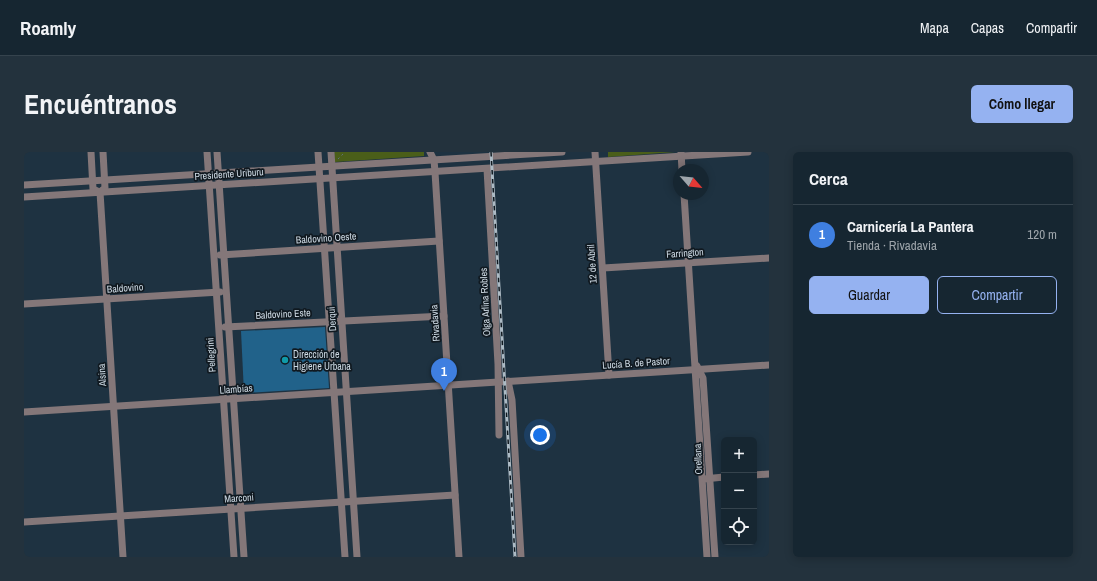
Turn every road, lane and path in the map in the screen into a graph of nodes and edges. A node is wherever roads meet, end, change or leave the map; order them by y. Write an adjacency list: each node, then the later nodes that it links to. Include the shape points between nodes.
1 (91, 152): 27 (street, Alsina)
2 (103, 152): 26 (street, Alsina)
3 (207, 152): 23 (street, Pellegrini)
4 (217, 152): 22 (street, Pellegrini)
5 (318, 152): 19 (street, Derqui)
6 (331, 152): 16 (street, Derqui)
7 (345, 152): 16 (path)
8 (430, 152): 14 (street, Rivadavia)
9 (438, 152): 14 (street)
10 (562, 152): 14 (street, Presidente Uriburu); 17 (street)
11 (596, 152): 15 (street, 12 de Abril)
12 (748, 152): 13 (street, Presidente Uriburu)
13 (681, 154): 15 (street, Presidente Uriburu); 18 (street)
14 (434, 160): 16 (street, Presidente Uriburu); 21 (street, Rivadavia)
15 (596, 162): 17 (street, Presidente Uriburu); 41 (street, 12 de Abril)
16 (333, 164): 19 (street, Presidente Uriburu); 24 (street, Derqui)
17 (562, 164): 20 (street, Presidente Uriburu)
18 (682, 164)
19 (319, 167): 22 (street, Presidente Uriburu); 25 (street, Derqui)
20 (490, 169): 21 (street, Presidente Uriburu); 54 (street, Olga Arlina Robles)
21 (435, 172): 24 (street, Presidente Uriburu); 34 (street, Rivadavia)
22 (219, 173): 23 (street, Presidente Uriburu); 29 (street, Pellegrini)
23 (209, 174): 26 (street, Presidente Uriburu); 30 (street, Pellegrini)
24 (332, 178): 25 (street, Presidente Uriburu); 36 (street, Derqui)
25 (320, 179): 29 (street, Presidente Uriburu); 35 (street, Derqui)
26 (104, 180): 27 (street, Presidente Uriburu); 31 (street, Alsina, via 105,188)
27 (93, 181): 28 (street, Presidente Uriburu); 31 (street, Alsina, via 93,189)
28 (24, 185)
29 (220, 185): 30 (street, Presidente Uriburu); 38 (street, Pellegrini)
30 (210, 186): 31 (street, Presidente Uriburu); 37 (street, Pellegrini)
31 (100, 192): 32 (street, Presidente Uriburu); 44 (street, Alsina)
32 (24, 197)
33 (684, 200): 40 (street, Orellana)
34 (439, 241): 36 (street, Baldovino Oeste); 46 (street, Rivadavia)
35 (324, 248): 36 (street, Baldovino Oeste); 38 (street, Baldovino Oeste); 48 (street, Derqui)
36 (337, 248): 47 (street, Derqui)
37 (214, 255): 38 (street, Baldovino Oeste); 43 (street, Pellegrini)
38 (224, 255): 42 (street, Pellegrini)
39 (769, 258): 40 (street, Farrington)
40 (688, 262): 41 (street, Farrington); 52 (street, Orellana)
41 (603, 268): 53 (street, 12 de Abril)
42 (226, 291): 43 (street, Baldovino); 49 (street, Pellegrini)
43 (217, 292): 44 (street, Baldovino); 50 (street, Pellegrini)
44 (107, 299): 45 (street, Baldovino); 60 (street, Alsina)
45 (24, 304)
46 (444, 316): 47 (street, Baldovino Este); 55 (street, Rivadavia)
47 (342, 321): 48 (street, Baldovino Este); 57 (street, Derqui)
48 (329, 322): 49 (street, Baldovino Este); 56 (street, Derqui)
49 (229, 327): 50 (street, Baldovino Este); 58 (street, Pellegrini)
50 (219, 328): 59 (street, Pellegrini)
51 (769, 365): 52 (street, Lucía B. de Pastor)
52 (696, 367): 53 (street, Lucía B. de Pastor); 66 (street, Orellana, via 703,378)
53 (609, 375): 54 (street, Lucía B. de Pastor)
54 (504, 382): 55 (street, Lucía B. de Pastor); 62 (street, Olga Arlina Robles); 80 (street, Olga Arlina Robles, via 512,400)
55 (448, 385): 57 (street, Llambías); 67 (street, Rivadavia)
56 (334, 392): 57 (street, Llambías); 58 (street, Llambías); 69 (street, Derqui)
57 (346, 392): 68 (street, Derqui)
58 (234, 399): 59 (street, Llambías); 70 (street, Pellegrini)
59 (224, 400): 60 (street, Llambías); 71 (street, Pellegrini)
60 (114, 406): 61 (street, Llambías); 72 (street, Alsina)
61 (24, 412)
62 (499, 435)
63 (769, 474): 64 (street)
64 (757, 475)
65 (721, 478): 66 (street)
66 (705, 479): 81 (street, Orellana); 82 (street, Orellana)
67 (455, 495): 68 (street, Marconi); 79 (street, Rivadavia)
68 (354, 501): 69 (street, Marconi); 78 (street, Derqui)
69 (341, 502): 70 (street, Marconi); 77 (street, Derqui)
70 (241, 508): 71 (street, Marconi); 76 (street, Pellegrini)
71 (231, 509): 72 (street, Marconi); 75 (street, Pellegrini)
72 (121, 516): 73 (street, Marconi); 74 (street, Alsina)
73 (24, 522)
74 (123, 557)
75 (234, 557)
76 (244, 557)
77 (345, 557)
78 (357, 557)
79 (459, 557)
80 (521, 557)
81 (707, 557)
82 (715, 557)

